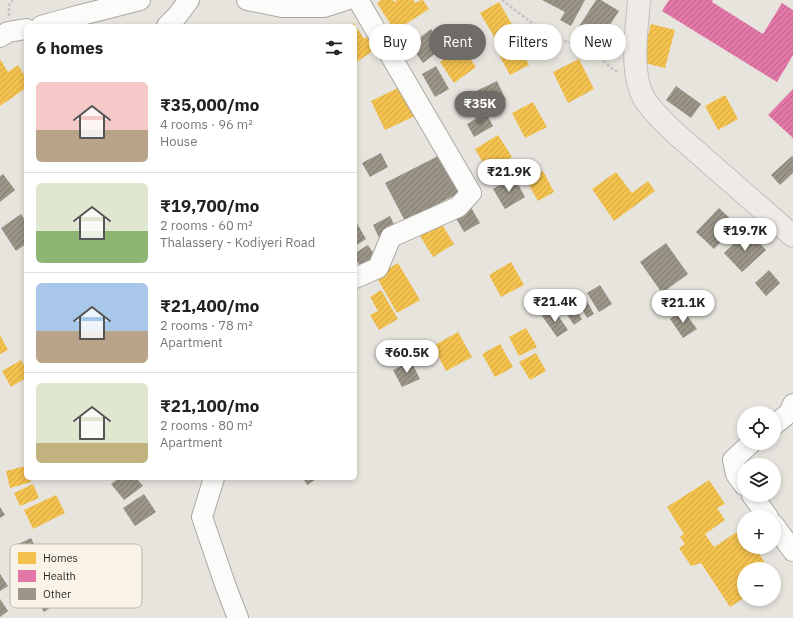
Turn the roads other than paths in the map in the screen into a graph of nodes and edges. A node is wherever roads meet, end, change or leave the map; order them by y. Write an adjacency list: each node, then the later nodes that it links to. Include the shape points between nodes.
1 (140, 0): 7 (street)
2 (189, 0): 8 (street)
3 (247, 0): 4 (street, via 282,7 324,7)
4 (346, 0)
5 (358, 0): 12 (street, via 471,193 458,207 391,237 378,268)
6 (639, 0): 11 (main road, via 635,61 638,85 645,100 674,132)
7 (47, 24)
8 (170, 24)
9 (24, 29): 10 (street, via 8,32)
10 (0, 37)
11 (793, 236)
12 (357, 277)
13 (793, 404): 14 (street, via 789,413)
14 (781, 419)
15 (744, 450): 16 (street, via 733,460)
16 (737, 475)
17 (213, 480): 20 (street, via 202,517)
18 (781, 535): 19 (street)
19 (793, 551)
20 (238, 618)

